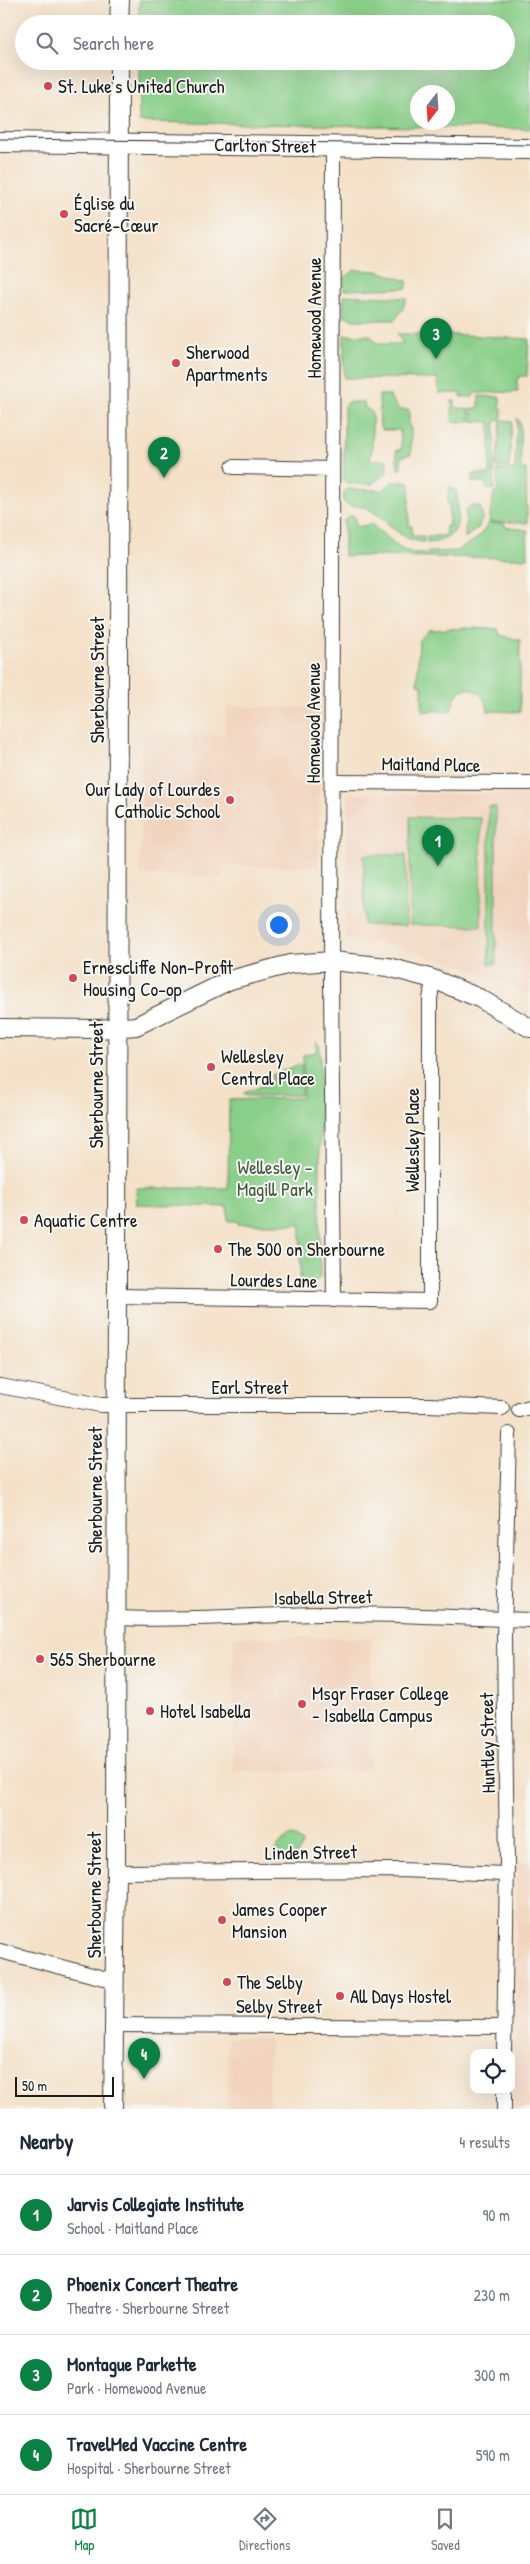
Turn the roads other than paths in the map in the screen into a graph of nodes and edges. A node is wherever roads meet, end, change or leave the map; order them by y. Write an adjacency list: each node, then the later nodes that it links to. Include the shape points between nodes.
1 (120, 0): 2 (street)
2 (120, 15)
3 (119, 70): 5 (street, Sherbourne Street)
4 (0, 142): 5 (main road, Carlton Street)
5 (119, 143): 6 (main road, Carlton Street); 15 (street, Sherbourne Street)
6 (333, 146): 7 (main road, Carlton Street); 9 (street, Homewood Avenue)
7 (530, 149)
8 (233, 467): 9 (street)
9 (332, 469): 10 (street, Homewood Avenue)
10 (332, 782): 11 (street, Maitland Place); 12 (street, Homewood Avenue)
11 (529, 783)
12 (332, 961): 13 (street, via 388,967); 15 (street, via 290,964 230,980 145,1023); 18 (street, Homewood Avenue)
13 (433, 978): 16 (street, via 471,994); 19 (street, Wellesley Place, via 430,995)
14 (0, 1028): 15 (street)
15 (117, 1028): 17 (street, Sherbourne Street)
16 (530, 1028)
17 (117, 1296): 18 (street, Lourdes Lane); 21 (street, Sherbourne Street)
18 (334, 1300): 19 (street, Lourdes Lane)
19 (430, 1301)
20 (0, 1386): 21 (street, Earl Street, via 75,1402)
21 (116, 1404): 22 (street, Earl Street); 24 (street, Sherbourne Street)
22 (502, 1408)
23 (509, 1434): 25 (street, Huntley Street)
24 (116, 1618): 25 (street, Isabella Street, via 194,1620 422,1614); 27 (street, Sherbourne Street)
25 (504, 1619): 26 (street, Isabella Street); 28 (street, Huntley Street)
26 (530, 1620)
27 (116, 1872): 28 (street, Linden Street, via 400,1870); 30 (street, Sherbourne Street)
28 (506, 1874): 32 (street, Huntley Street)
29 (0, 1951): 30 (street)
30 (115, 1981): 31 (street, Sherbourne Street)
31 (114, 2025): 32 (street, Selby Street); 35 (street, Sherbourne Street)
32 (504, 2027): 33 (street, Huntley Street)
33 (504, 2049)
34 (504, 2094): 36 (street)
35 (112, 2109)
36 (504, 2109)

